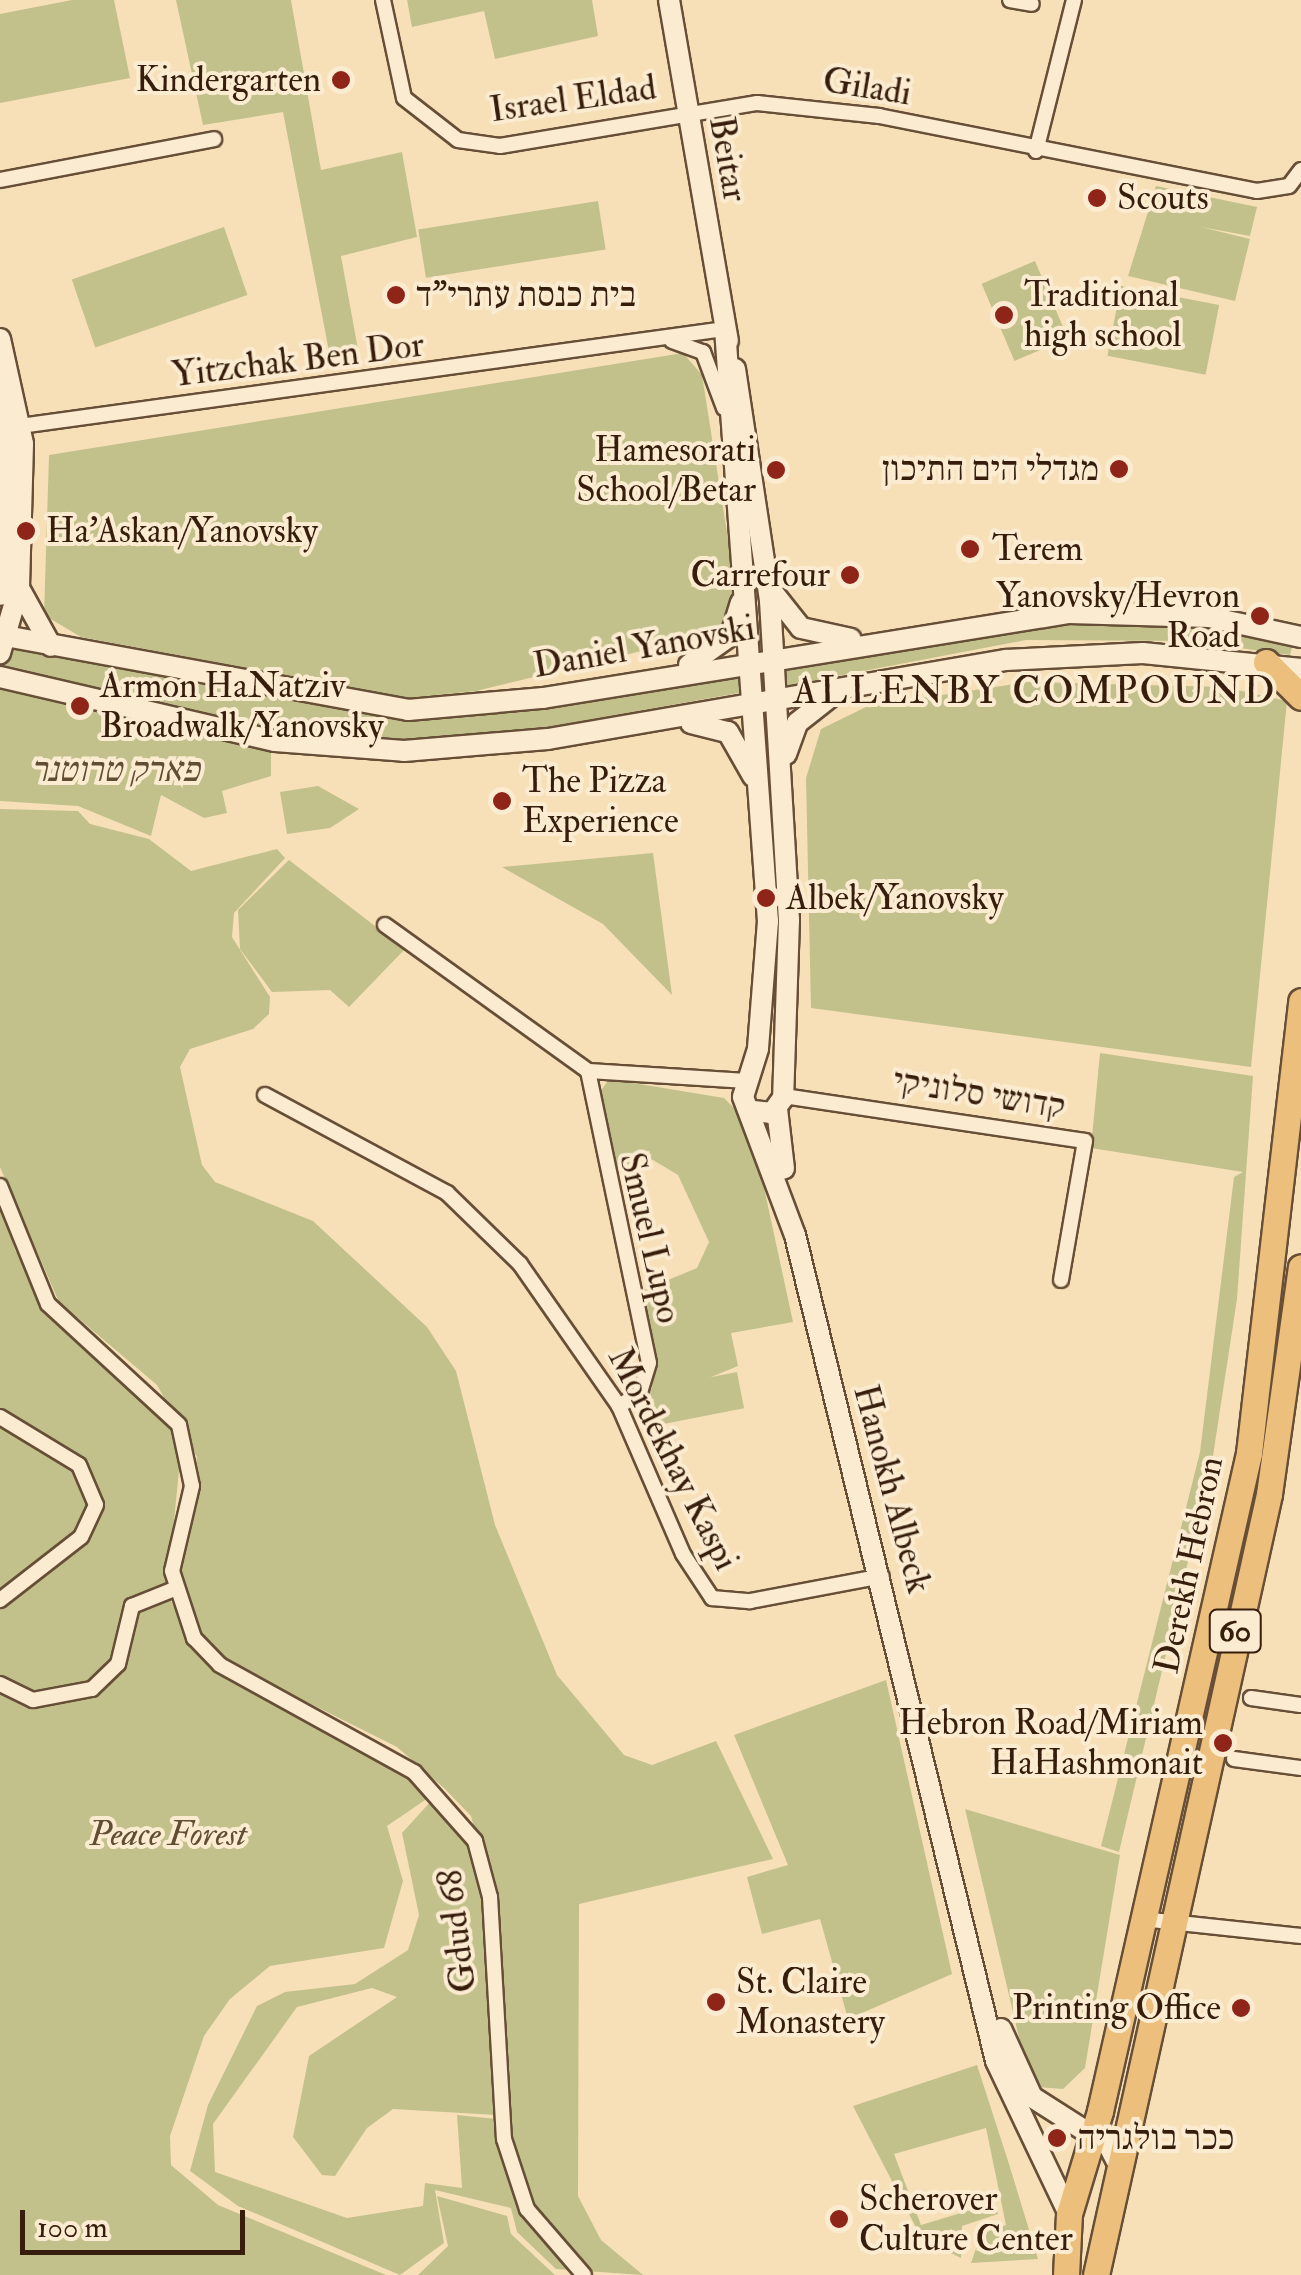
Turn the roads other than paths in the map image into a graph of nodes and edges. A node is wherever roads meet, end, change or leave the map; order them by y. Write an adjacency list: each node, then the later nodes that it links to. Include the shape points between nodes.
1 (383, 0): 6 (street, Israel Eldad, via 404,98 458,140 500,146)
2 (669, 0): 6 (street, Beitar)
3 (1010, 0): 5 (street)
4 (1074, 0): 8 (street)
5 (1032, 4)
6 (687, 112): 8 (street, Giladi, via 757,103 832,110); 11 (street, Beitar)
7 (214, 140): 10 (street)
8 (1036, 151): 9 (street, Giladi, via 1257,191 1289,186)
9 (1301, 170)
10 (0, 180)
11 (725, 329): 13 (street, Yitzchak Ben Dor); 16 (street, Beitar); 18 (street, Beitar)
12 (0, 339): 17 (street)
13 (641, 343): 14 (street, Yitzchak Ben Dor); 17 (street, Yitzchak Ben Dor)
14 (703, 352): 16 (street, Beitar)
15 (0, 371): 17 (street)
16 (727, 421): 19 (street, Beitar)
17 (10, 428): 20 (street)
18 (767, 578): 23 (street, via 802,628); 25 (street, Beitar)
19 (744, 582): 26 (street, Beitar); 30 (street, via 739,617 718,649)
20 (9, 591): 22 (street); 24 (street)
21 (1301, 636): 23 (street, Daniel Yanovski, via 1234,619 1086,613)
22 (2, 641): 24 (street, Daniel Yanovski)
23 (873, 642): 25 (street, Daniel Yanovski)
24 (51, 646): 30 (street, Daniel Yanovski, via 375,708 455,708)
25 (775, 658): 26 (street, Daniel Yanovski); 32 (street, Hanokh Albeck)
26 (751, 661): 30 (street, Daniel Yanovski); 34 (street, Hanokh Albeck)
27 (1266, 662): 28 (street, Daniel Yanovski); 31 (street, Daniel Yanovski, via 1089,654); 33 (highway)
28 (1301, 669)
29 (0, 677): 35 (street, Daniel Yanovski, via 274,741 352,750 488,746)
30 (651, 679)
31 (853, 683): 32 (street, Daniel Yanovski); 37 (street, via 797,723)
32 (778, 698): 34 (street, Daniel Yanovski); 37 (street, Hanokh Albeck)
33 (1301, 698)
34 (754, 702): 35 (street, Daniel Yanovski); 36 (street, Hanokh Albeck)
35 (648, 723): 36 (street, via 728,732)
36 (760, 798): 41 (street, Hanokh Albeck, via 767,936)
37 (783, 806): 43 (street, Hanokh Albeck, via 790,920)
38 (385, 925): 40 (street)
39 (1301, 1001): 48 (highway, Derekh Hebron / 60)
40 (588, 1071): 41 (street); 49 (street, Smuel Lupo, via 649,1363 640,1393)
41 (749, 1092): 43 (street); 43 (street); 45 (street, Hanokh Albeck)
42 (265, 1094): 49 (street, Mordekhay Kaspi, via 406,1166 480,1221 545,1295)
43 (781, 1097): 45 (street, Hanokh Albeck); 47 (street, קדושי סלוניקי, via 1084,1141)
44 (0, 1186): 52 (street, via 48,1304 179,1426 192,1486)
45 (794, 1235): 51 (street, Hanokh Albeck)
46 (1301, 1267): 48 (highway, Derekh Hebron / 60)
47 (1061, 1280)
48 (1287, 1337): 60 (highway, Derekh Hebron / 60); 61 (highway, Derekh Hebron / 60, via 1268,1494)
49 (619, 1406): 51 (street, Mordekhay Kaspi, via 683,1554 712,1598 750,1601)
50 (0, 1417): 53 (street, via 79,1464 96,1505 80,1537)
51 (882, 1576): 57 (street, Hanokh Albeck)
52 (174, 1589): 54 (street, via 132,1606 118,1664 92,1689 33,1700); 67 (street, Gdud 68, via 194,1638 220,1665 414,1772 466,1825 490,1897 504,2138 527,2209)
53 (0, 1600)
54 (0, 1684)
55 (1252, 1698): 56 (street)
56 (1301, 1705)
57 (926, 1760): 63 (street, Hanokh Albeck, via 939,1775 1013,2067 1044,2109); 65 (street, Hanokh Albeck, via 996,2061)
58 (1234, 1760): 59 (street)
59 (1301, 1768)
60 (1142, 1919): 61 (street); 63 (highway, Derekh Hebron / 60)
61 (1168, 1925): 62 (street); 64 (highway, 60)
62 (1301, 1936)
63 (1092, 2136): 64 (street, Hanokh Albeck); 65 (highway, 60)
64 (1116, 2160): 68 (highway, 60)
65 (1068, 2214): 66 (highway, 60)
66 (1064, 2271)
67 (584, 2275)
68 (1096, 2275)

